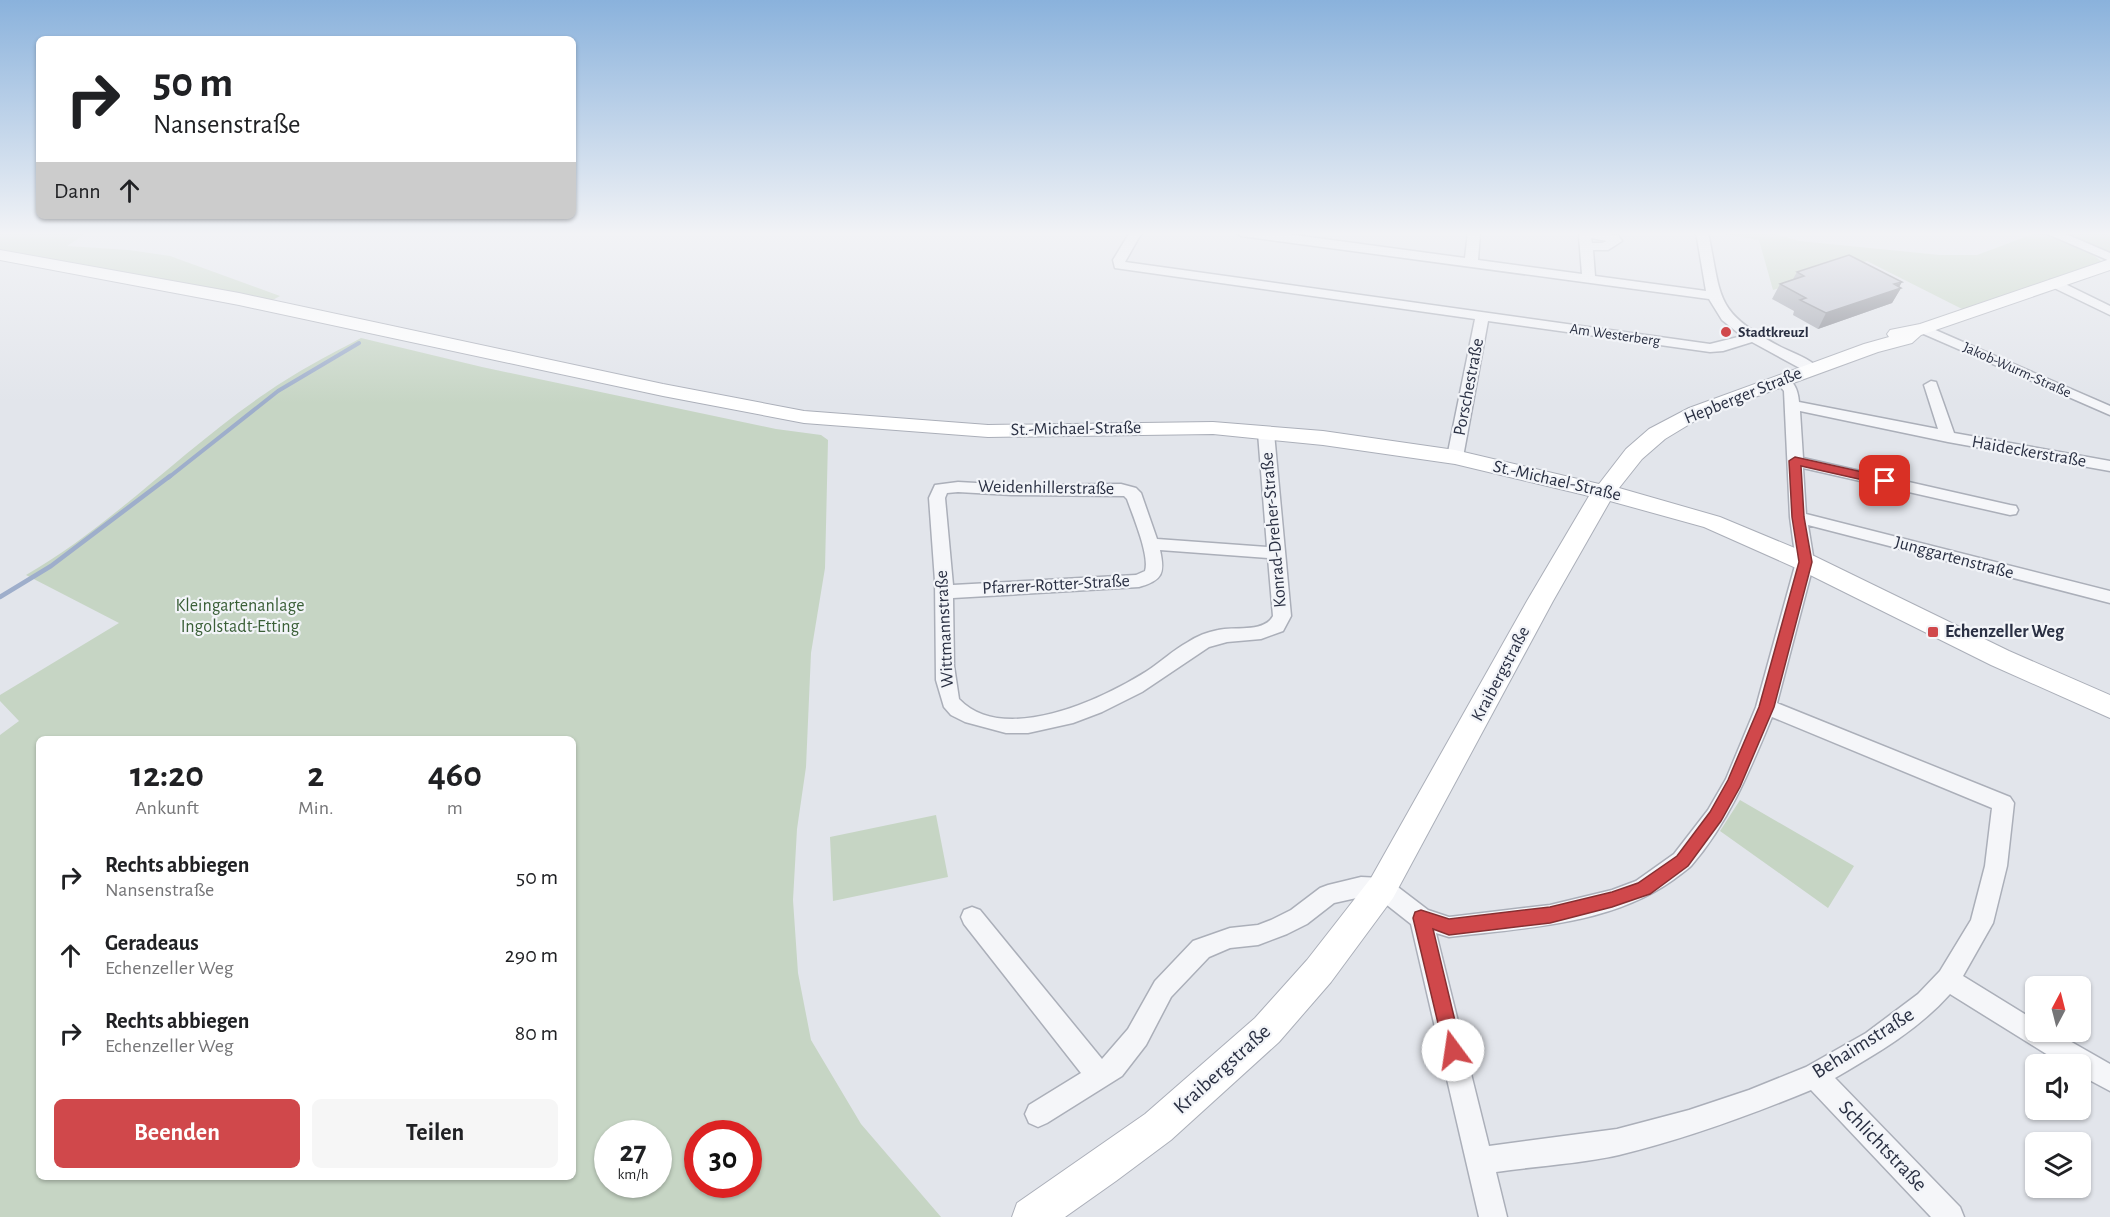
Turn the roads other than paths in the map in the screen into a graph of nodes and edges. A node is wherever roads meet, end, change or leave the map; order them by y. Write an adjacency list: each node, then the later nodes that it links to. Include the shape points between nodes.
1 (184, 289): 17 (street, St.-Michael-Straße, via 771,412 963,430 1156,427)
2 (1285, 289): 9 (street, Am Westerberg)
3 (1662, 289): 7 (street)
4 (1714, 289): 7 (street)
5 (2038, 289): 10 (street, Hepberger Straße)
6 (2066, 289): 8 (street)
7 (1715, 296): 11 (street, via 1728,318)
8 (2110, 311)
9 (1482, 317): 11 (street, Am Westerberg, via 1710,348); 19 (street, Porschestraße)
10 (1919, 330): 12 (street, Hepberger Straße, via 1905,339); 16 (street, Jakob-Wurm-Straße)
11 (1754, 337): 12 (street)
12 (1812, 369): 13 (street, Hepberger Straße)
13 (1782, 380): 15 (street, via 1790,386); 23 (street, Hepberger Straße, via 1696,412 1658,434 1634,454)
14 (1931, 385): 18 (street, Haideckerstraße)
15 (1793, 405): 18 (street, Haideckerstraße); 20 (street)
16 (2110, 411)
17 (1266, 433): 19 (street, St.-Michael-Straße); 27 (street, Konrad-Dreher-Straße)
18 (1948, 437): 21 (street, Haideckerstraße)
19 (1455, 457): 23 (street, St.-Michael-Straße)
20 (1795, 461): 24 (street); 25 (street)
21 (2110, 466)
22 (941, 489): 26 (street, Weidenhillerstraße, via 1120,489 1136,497); 29 (street, Wittmannstraße, via 937,498)
23 (1604, 491): 28 (street, St.-Michael-Straße, via 1712,522); 34 (street, Kraibergstraße)
24 (2010, 510)
25 (1798, 517): 28 (street); 30 (street, Junggartenstraße)
26 (1150, 544): 27 (street); 29 (street, Pfarrer-Rotter-Straße, via 1155,567 1152,575 1139,581)
27 (1276, 554): 31 (street, Konrad-Dreher-Straße, via 1282,616)
28 (1805, 562): 32 (street); 33 (street, St.-Michael-Straße)
29 (944, 592): 31 (street, Wittmannstraße, via 948,696 952,705 970,717 992,724 1047,722 1077,714 1152,677 1209,639)
30 (2110, 597)
31 (1277, 626)
32 (1766, 707): 36 (street, via 1735,782 1716,816 1682,861 1644,888 1550,915 1449,927); 37 (street, Behaimstraße, via 2003,803 1996,866 1982,923)
33 (2110, 707)
34 (1382, 888): 36 (street); 38 (street, via 1361,887 1328,895 1279,927 1201,949 1163,989 1137,1037 1113,1067); 43 (street, Kraibergstraße, via 1319,972 1267,1030 1158,1127)
35 (972, 917): 38 (street)
36 (1421, 918): 42 (street)
37 (1948, 979): 39 (street, Behaimstraße, via 1927,1002 1875,1041); 40 (street)
38 (1099, 1075): 41 (street)
39 (1815, 1076): 42 (street, Behaimstraße, via 1699,1120 1617,1142); 45 (street, Schlichtstraße)
40 (2110, 1078)
41 (1038, 1114)
42 (1479, 1161): 44 (street)
43 (1030, 1217)
44 (1492, 1217)
45 (1950, 1217)

